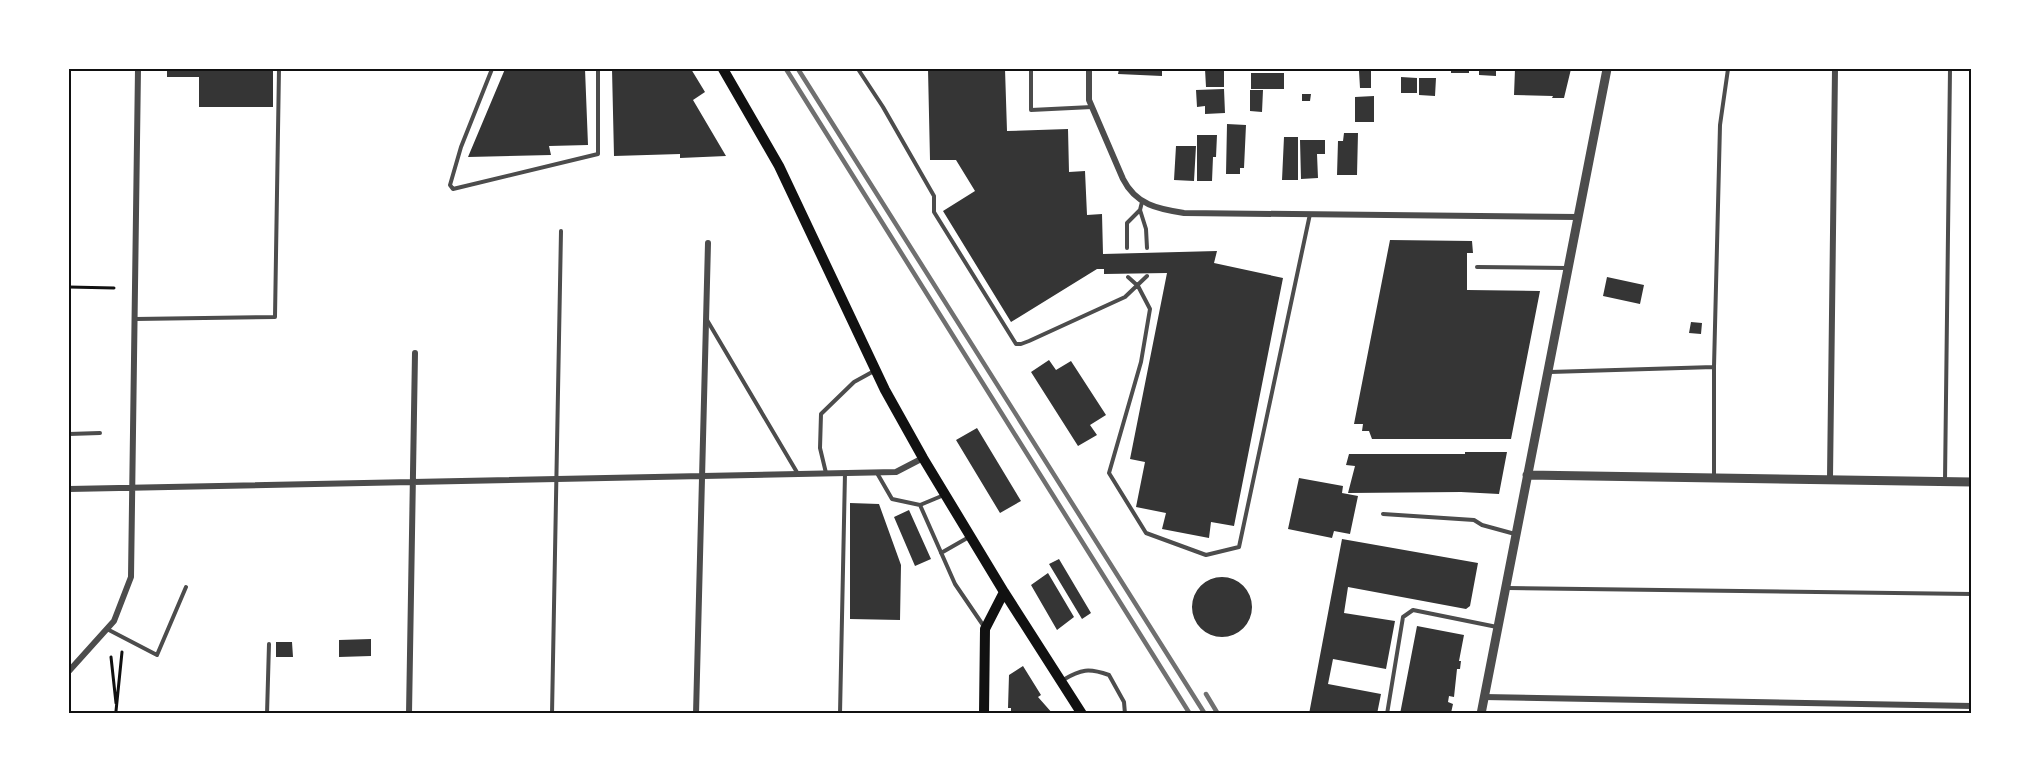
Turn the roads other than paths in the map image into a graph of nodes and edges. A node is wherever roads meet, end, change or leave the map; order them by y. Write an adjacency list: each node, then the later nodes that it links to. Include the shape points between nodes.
1 (138, 69): 28 (street)
2 (279, 69): 28 (lane, via 275,317)
3 (492, 69): 4 (lane, via 461,147 450,185 453,189 598,154)
4 (598, 69)
5 (723, 69): 31 (main road, via 779,166)
6 (858, 69): 26 (lane, via 934,196 934,212 1016,344 1125,297)
7 (1030, 69): 13 (lane, via 1031,110)
8 (1089, 69): 13 (street, via 1089,100)
9 (1606, 69): 17 (street)
10 (1728, 69): 30 (lane, via 1720,125)
11 (1835, 69): 44 (street)
12 (1950, 69): 45 (lane)
13 (1093, 107): 14 (street, via 1128,188)
14 (1142, 202): 15 (lane); 16 (street, via 1185,213)
15 (1140, 210): 20 (lane, via 1127,223); 21 (lane)
16 (1310, 214): 17 (street); 26 (lane, via 1239,547 1206,555 1146,533 1109,473 1141,362 1150,309)
17 (1578, 217): 23 (street)
18 (561, 231): 43 (lane)
19 (708, 243): 27 (street)
20 (1127, 248)
21 (1147, 248)
22 (1477, 267): 23 (lane)
23 (1568, 268): 32 (street)
24 (1147, 276): 26 (lane)
25 (1128, 277): 26 (lane)
26 (1138, 286)
27 (706, 318): 39 (lane); 40 (street)
28 (135, 319): 48 (street)
29 (415, 353): 46 (street)
30 (1714, 367): 32 (lane); 42 (lane)
31 (875, 370): 35 (main road); 37 (lane, via 854,382 821,414 820,448)
32 (1547, 372): 41 (street)
33 (100, 433): 34 (lane)
34 (69, 434)
35 (923, 458): 36 (street, via 896,472); 50 (main road)
36 (878, 472): 38 (street); 51 (lane, via 892,498)
37 (826, 473): 38 (street); 39 (street)
38 (845, 473): 72 (lane)
39 (798, 474): 40 (street)
40 (701, 475): 43 (street); 71 (street)
41 (1527, 475): 42 (street); 53 (street)
42 (1713, 477): 44 (street)
43 (557, 478): 46 (street); 70 (lane)
44 (1830, 478): 45 (street)
45 (1945, 481): 47 (street)
46 (414, 482): 48 (street); 69 (street)
47 (1972, 482)
48 (133, 487): 49 (street); 61 (street, via 131,577 114,621)
49 (69, 489)
50 (945, 494): 51 (lane); 54 (main road)
51 (920, 505): 55 (lane)
52 (1383, 514): 53 (lane, via 1474,520)
53 (1516, 534): 57 (street)
54 (970, 537): 55 (lane); 58 (main road)
55 (941, 553): 62 (lane, via 955,584)
56 (186, 587): 61 (lane, via 157,655)
57 (1506, 588): 59 (lane); 60 (street)
58 (1004, 592): 62 (main road); 65 (main road)
59 (1972, 594)
60 (1498, 627): 66 (street); 76 (lane, via 1413,610 1403,617)
61 (107, 629): 64 (street)
62 (985, 629): 73 (main road)
63 (269, 644): 68 (lane)
64 (69, 671)
65 (1062, 682): 74 (main road); 75 (lane, via 1094,669 1109,675 1124,702)
66 (1484, 697): 67 (street); 77 (street)
67 (1972, 706)
68 (267, 714)
69 (409, 714)
70 (552, 714)
71 (696, 714)
72 (840, 714)
73 (984, 714)
74 (1082, 714)
75 (1125, 714)
76 (1387, 714)
77 (1481, 714)

